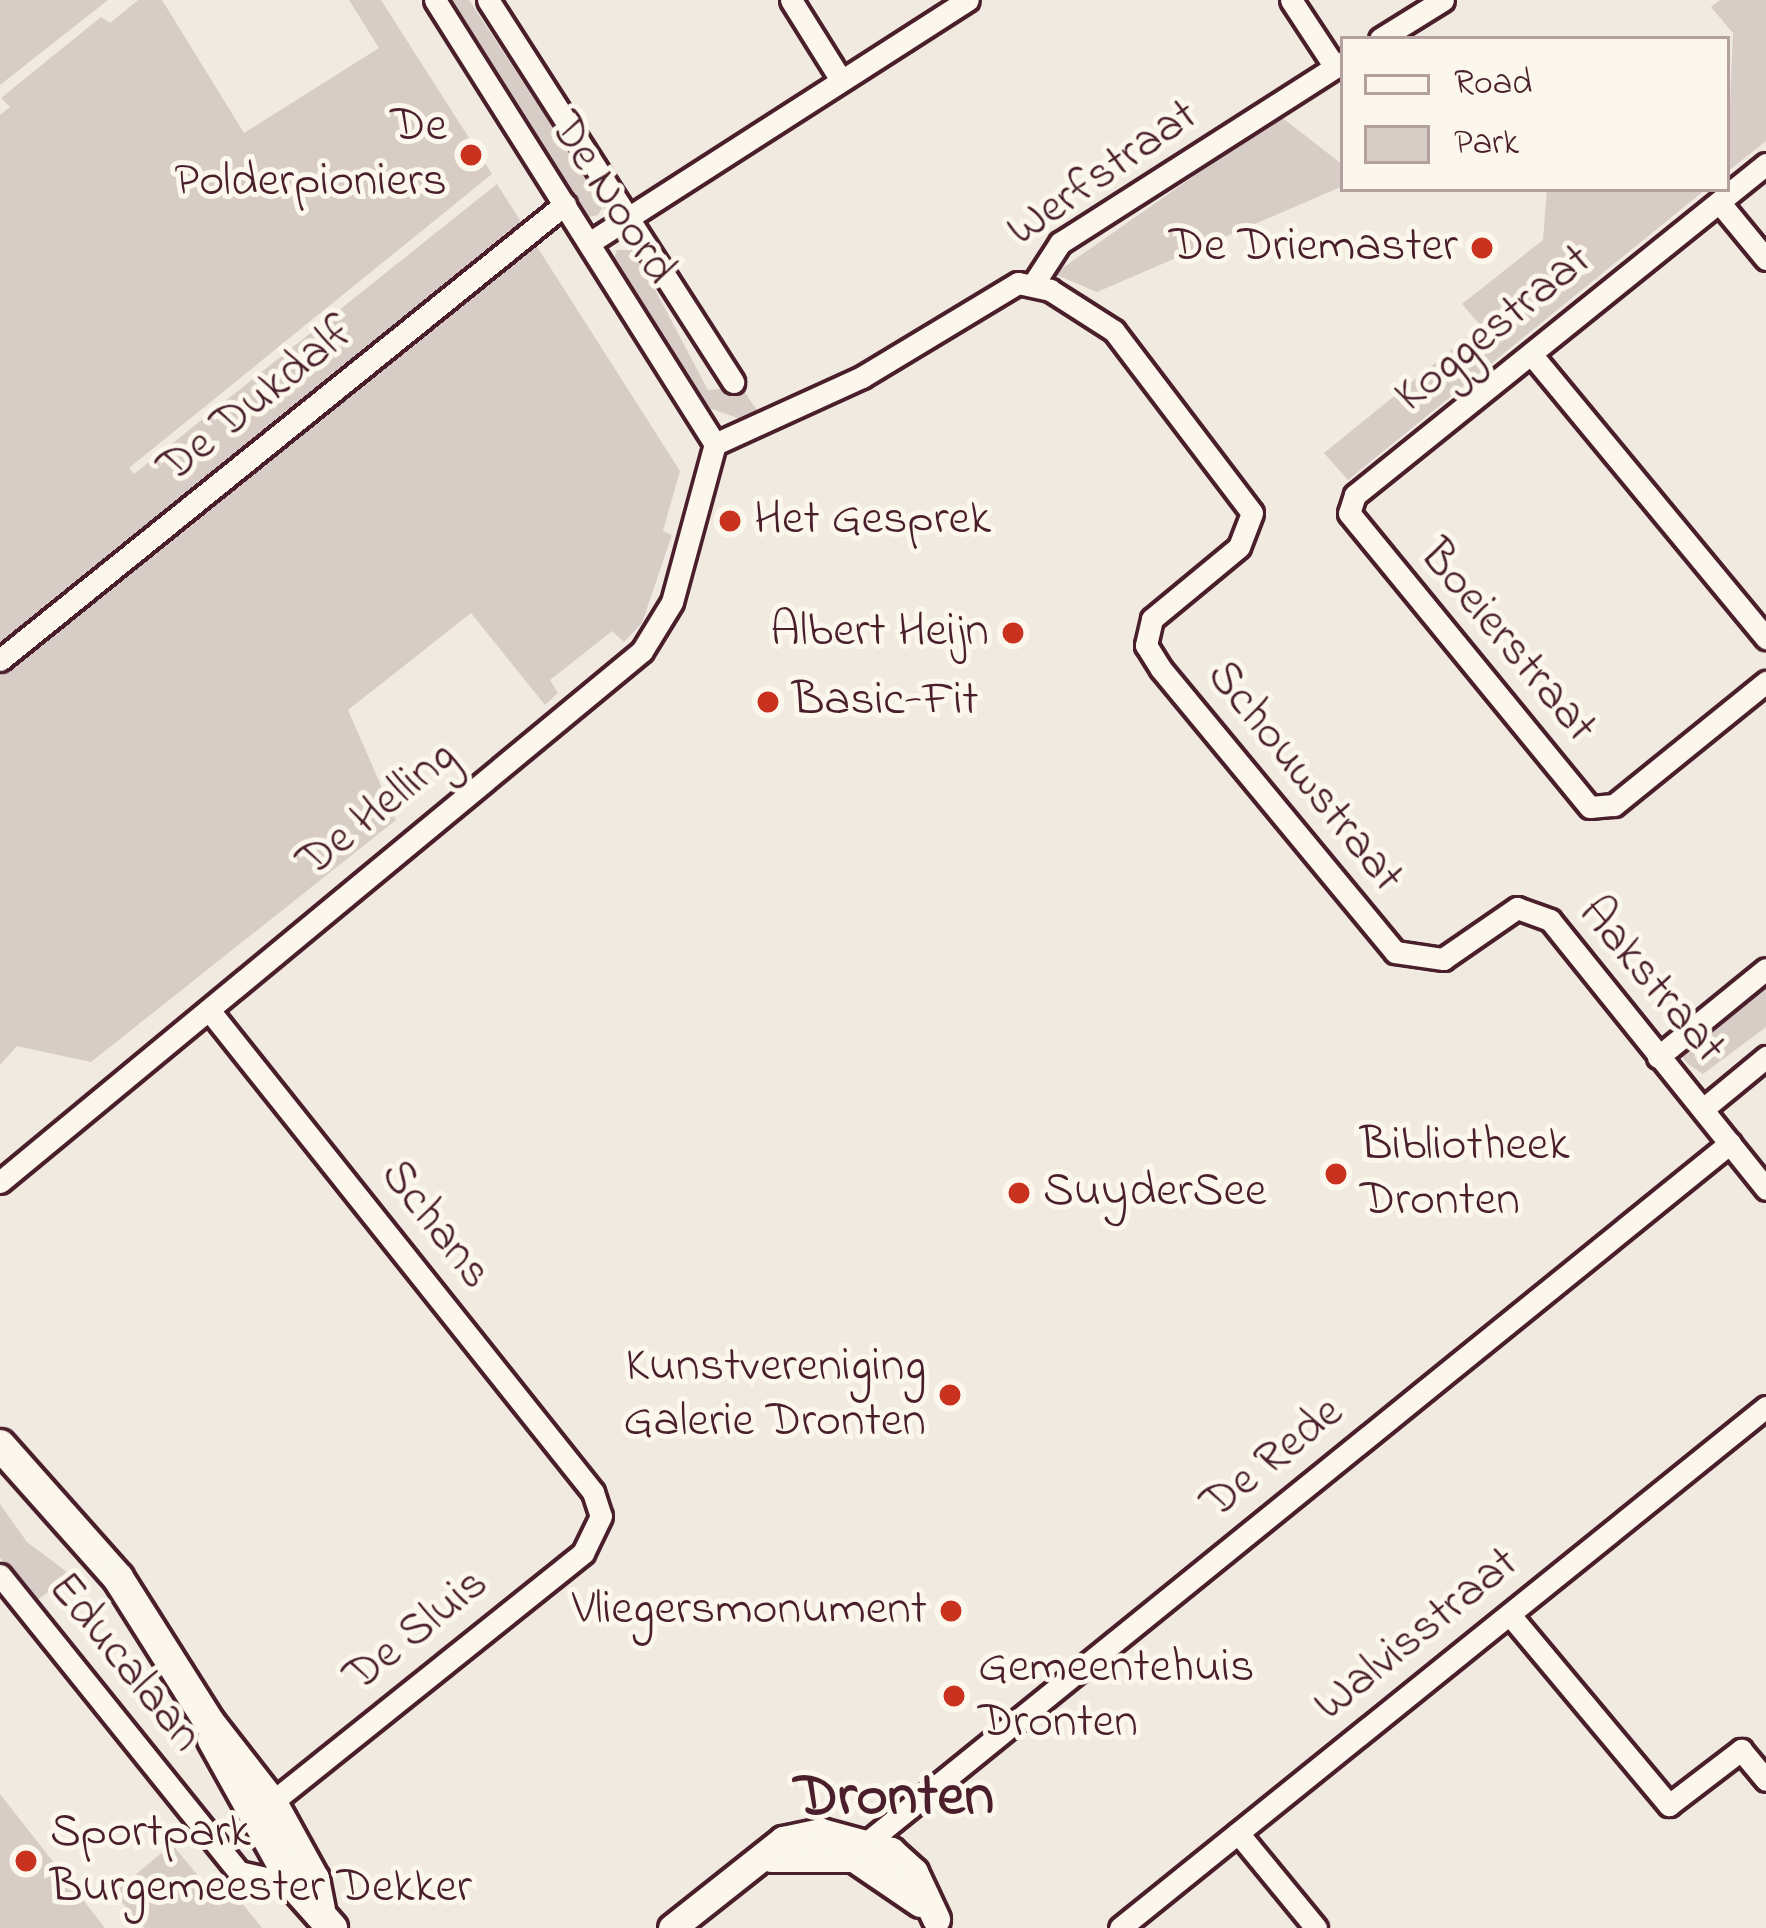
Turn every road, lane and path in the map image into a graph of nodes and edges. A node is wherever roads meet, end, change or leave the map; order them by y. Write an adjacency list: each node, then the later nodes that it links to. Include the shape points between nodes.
1 (435, 0): 12 (street, De Noord)
2 (488, 0): 13 (street, De Noord)
3 (791, 0): 9 (street)
4 (968, 0): 9 (street)
5 (1292, 0): 8 (street)
6 (1443, 0): 7 (street)
7 (1385, 36)
8 (1339, 65): 16 (street, Werfstraat, via 1060,243)
9 (842, 80): 13 (street)
10 (1766, 164): 11 (street, Koggestraat)
11 (1719, 202): 15 (street); 17 (street, Koggestraat)
12 (565, 204): 14 (street, De Noord); 22 (street, De Dukdalf)
13 (629, 218): 14 (street); 18 (street, De Noord)
14 (589, 243): 19 (street, De Noord)
15 (1766, 260)
16 (1034, 283): 19 (street, Werfstraat, via 1002,288 862,377); 24 (street, Schouwstraat, via 1114,331 1250,501 1251,523 1239,547 1152,619 1146,645)
17 (1532, 354): 20 (street, Koggestraat, via 1355,495); 21 (street)
18 (733, 382)
19 (715, 444): 26 (street, De Helling, via 673,602 641,651)
20 (1354, 524): 23 (street, Boeierstraat, via 1598,810)
21 (1766, 638)
22 (0, 660)
23 (1766, 682)
24 (1381, 939): 27 (street, Aakstraat, via 1404,956 1443,959 1504,914 1537,911)
25 (1766, 969): 27 (street)
26 (209, 1010): 31 (street, De Helling); 35 (street, Schans)
27 (1658, 1057): 29 (street, Aakstraat)
28 (1766, 1057): 29 (street)
29 (1703, 1109): 30 (street, Aakstraat)
30 (1730, 1143): 32 (street, Aakstraat); 40 (street, De Rede)
31 (0, 1182)
32 (1766, 1189)
33 (1766, 1408): 37 (street, Walvisstraat)
34 (0, 1445): 39 (main road, via 58,1517 87,1572 136,1614 208,1722 217,1760)
35 (593, 1492): 39 (street, De Sluis, via 599,1529 583,1553)
36 (0, 1575): 43 (street, Educalaan, via 238,1873)
37 (1510, 1615): 38 (street, via 1670,1805 1741,1750); 41 (street, Walvisstraat)
38 (1766, 1780)
39 (262, 1810): 43 (main road); 44 (main road, via 314,1879)
40 (879, 1831): 42 (street, via 799,1834); 45 (street, via 914,1872)
41 (1238, 1833): 47 (street, Walvisstraat); 48 (street)
42 (755, 1862): 45 (street, via 791,1853 854,1858 898,1882); 46 (street)
43 (293, 1884): 44 (main road)
44 (326, 1919)
45 (940, 1923)
46 (672, 1928)
47 (1120, 1928)
48 (1316, 1928)

